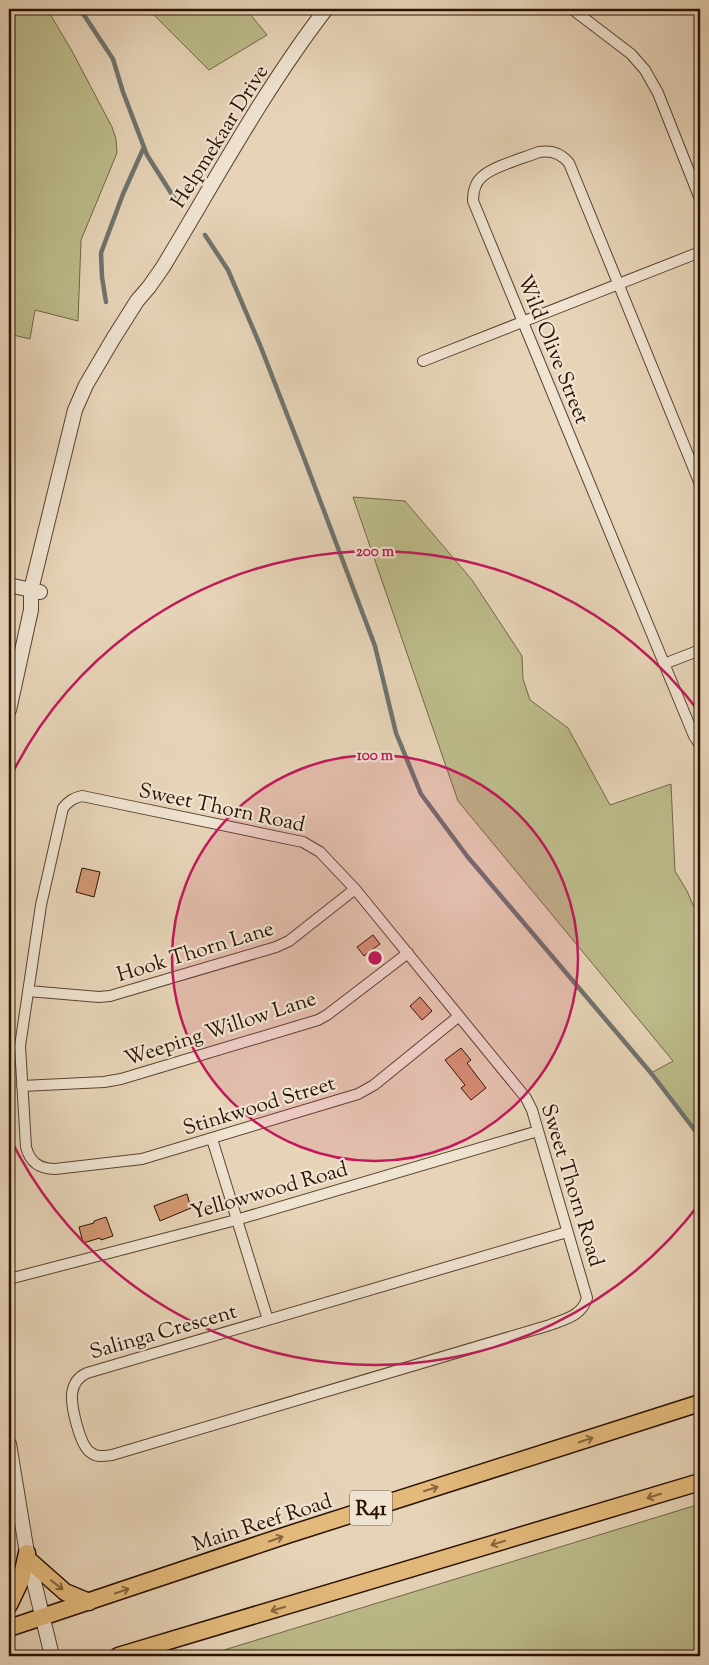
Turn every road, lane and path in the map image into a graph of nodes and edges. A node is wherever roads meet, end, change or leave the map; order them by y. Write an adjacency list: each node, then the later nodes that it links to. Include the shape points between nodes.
1 (326, 9): 10 (street, Helpmekaar Drive, via 298,47 163,267 137,301 86,385 75,410)
2 (572, 9): 3 (street, via 631,54 645,70 658,93)
3 (700, 199)
4 (700, 252): 5 (street)
5 (619, 284): 6 (street); 6 (street, Wild Olive Street, via 570,164 559,154 538,152 482,176 473,192 473,201); 8 (street)
6 (523, 322): 7 (street); 12 (street, Wild Olive Street)
7 (423, 361)
8 (700, 484)
9 (9, 585): 10 (street)
10 (36, 591): 13 (street, Helpmekaar Drive)
11 (700, 650): 12 (street)
12 (664, 664): 14 (street, Wild Olive Street)
13 (9, 710)
14 (700, 745)
15 (355, 889): 16 (street, Sweet Thorn Road); 17 (street, Hook Thorn Lane, via 298,935 276,947 110,996); 17 (street, Sweet Thorn Road, via 320,852 304,842 76,797 63,808 42,905)
16 (408, 953): 18 (street, Sweet Thorn Road); 19 (street, Weeping Willow Lane, via 314,1022 122,1080)
17 (28, 992): 19 (street, Sweet Thorn Road, via 20,1046)
18 (459, 1016): 20 (street, Sweet Thorn Road, via 526,1098); 21 (street, Stinkwood Street, via 364,1092)
19 (22, 1086): 22 (street, Sweet Thorn Road, via 26,1147 34,1163)
20 (538, 1131): 23 (street, Yellowwood Road); 24 (street, Sweet Thorn Road)
21 (212, 1139): 22 (street, Stinkwood Street, via 137,1160); 23 (street)
22 (44, 1168)
23 (236, 1220): 25 (street, Yellowwood Road); 26 (street)
24 (567, 1232): 26 (street, Salinga Crescent); 27 (street, Sweet Thorn Road, via 587,1298 577,1314)
25 (9, 1278)
26 (268, 1320): 27 (street, Salinga Crescent, via 83,1375 74,1387 72,1399 84,1446 95,1456 112,1455)
27 (550, 1324)
28 (700, 1403): 32 (main road, Main Reef Road / R41, one-way to 28)
29 (9, 1444): 31 (street)
30 (700, 1482): 37 (main road, one-way to 37)
31 (29, 1557): 32 (main road, one-way to 32, via 65,1592); 33 (main road); 34 (street)
32 (88, 1602): 34 (main road, Main Reef Road / R41)
33 (9, 1605)
34 (43, 1617): 35 (main road, Main Reef Road / R41); 36 (street)
35 (9, 1628)
36 (52, 1656)
37 (118, 1656)

